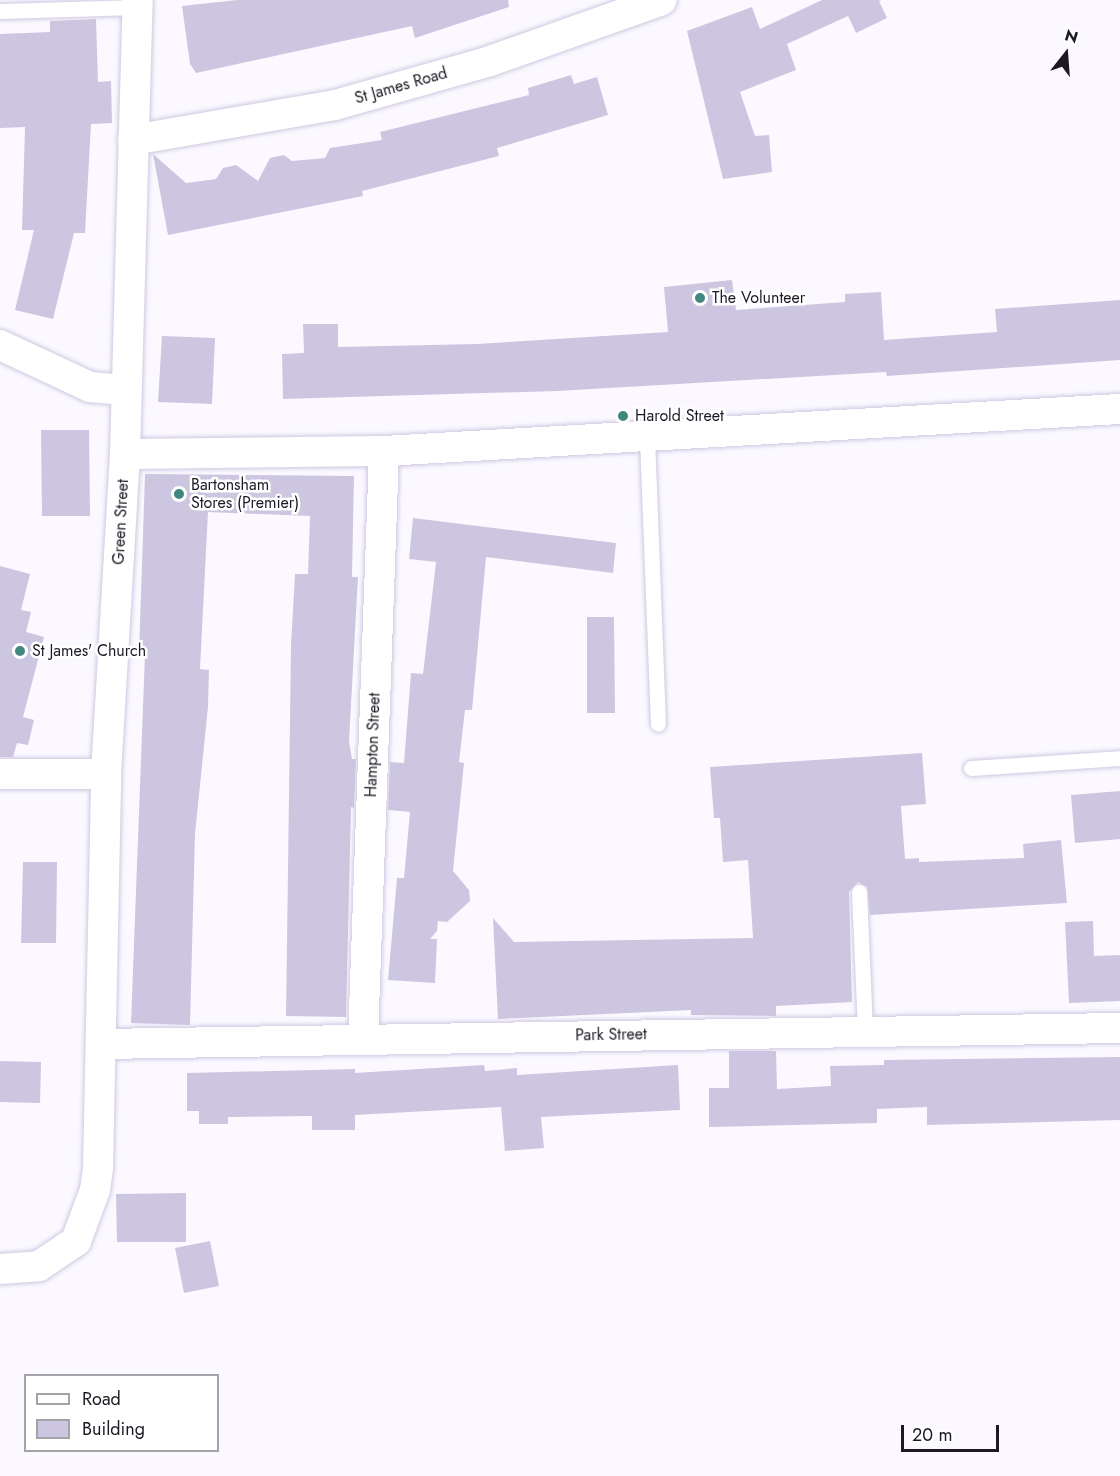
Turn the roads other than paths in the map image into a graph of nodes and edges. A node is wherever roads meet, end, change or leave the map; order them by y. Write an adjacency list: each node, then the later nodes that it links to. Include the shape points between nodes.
1 (662, 0): 4 (street, St James Road, via 490,61 335,105)
2 (138, 3): 3 (lane); 4 (street, Green Street)
3 (0, 11)
4 (133, 140): 6 (street, Green Street)
5 (0, 345): 6 (street, via 90,387)
6 (125, 390): 10 (street, Green Street)
7 (1120, 409): 8 (street)
8 (646, 438): 9 (street); 11 (lane)
9 (384, 451): 10 (street); 19 (street, Hampton Street)
10 (125, 454): 15 (street, Green Street)
11 (658, 724)
12 (1120, 758): 13 (lane)
13 (971, 768)
14 (0, 774): 15 (street)
15 (106, 774): 20 (street, Green Street)
16 (859, 892): 18 (lane)
17 (1120, 1028): 18 (street, Park Street)
18 (865, 1032): 19 (street, Park Street)
19 (363, 1039): 20 (street, Park Street)
20 (102, 1044): 21 (street, Green Street, via 95,1190 76,1240 39,1266)
21 (0, 1269)

